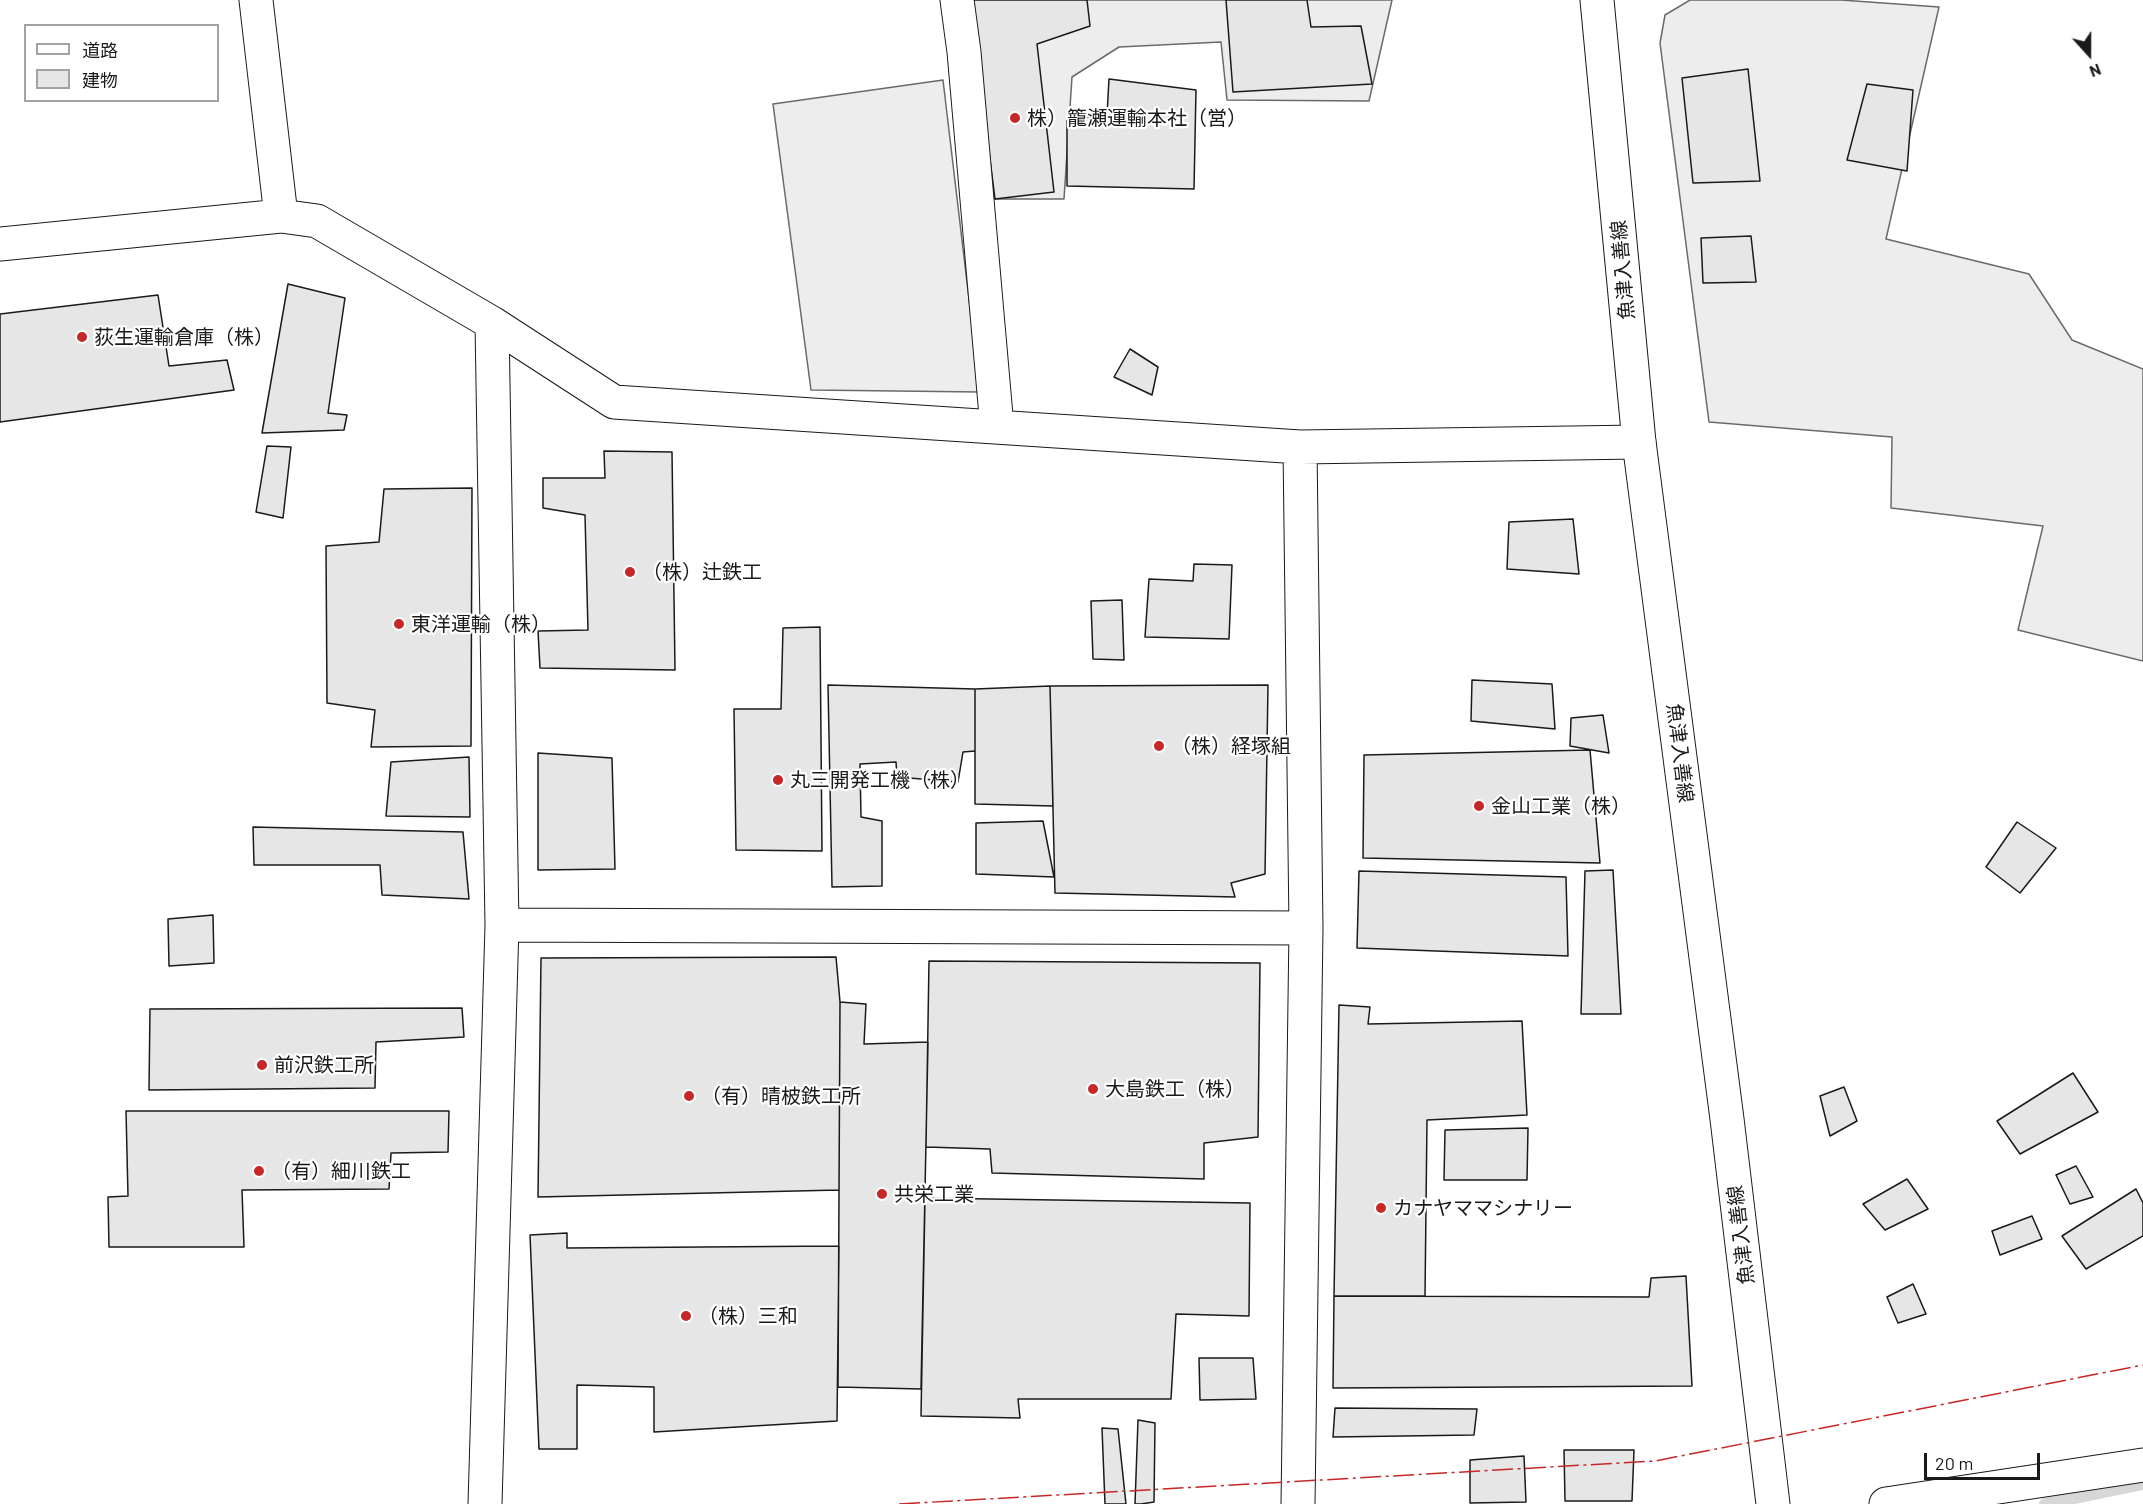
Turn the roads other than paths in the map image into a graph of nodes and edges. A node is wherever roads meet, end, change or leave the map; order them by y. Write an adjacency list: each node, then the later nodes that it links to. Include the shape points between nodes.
1 (256, 0): 4 (street)
2 (957, 0): 7 (street)
3 (1597, 0): 8 (street, 魚津入善線)
4 (281, 216): 5 (street); 6 (street, via 317,221)
5 (0, 244)
6 (492, 323): 7 (street, via 614,402); 10 (street)
7 (997, 427): 9 (street)
8 (1639, 442): 9 (street); 15 (street, 魚津入善線, via 1729,1131)
9 (1300, 447): 11 (street)
10 (502, 925): 11 (street); 13 (street)
11 (1305, 928): 14 (street)
12 (2143, 1465): 16 (street)
13 (485, 1504)
14 (1298, 1504)
15 (1773, 1504)
16 (1886, 1504)

